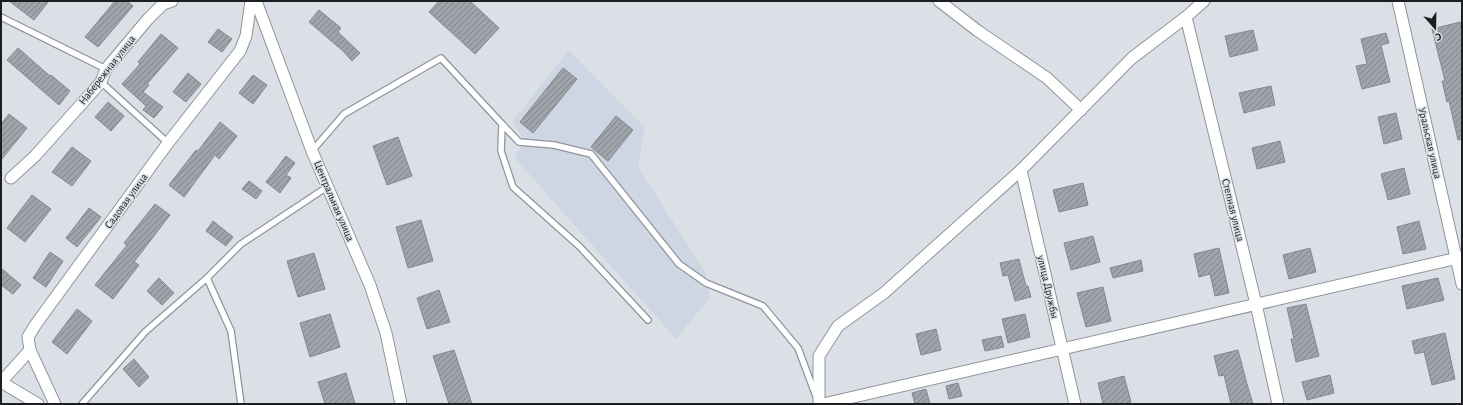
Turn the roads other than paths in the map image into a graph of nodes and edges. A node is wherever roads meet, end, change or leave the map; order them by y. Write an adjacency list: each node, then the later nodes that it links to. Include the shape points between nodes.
1 (172, 1): 9 (street, Набережная улица, via 163,4 148,19)
2 (251, 1): 13 (street, Садовая улица, via 246,36 240,51)
3 (256, 1): 14 (street, Центральная улица)
4 (939, 1): 11 (street, via 1047,78)
5 (1204, 1): 8 (street)
6 (1398, 1): 18 (street, Уральская улица)
7 (1, 17): 9 (lane)
8 (1186, 17): 11 (street, via 1132,58); 21 (street, Степная улица)
9 (106, 69): 10 (street, Набережная улица)
10 (101, 82): 13 (lane); 16 (street, Набережная улица, via 35,156)
11 (1081, 110): 15 (street)
12 (502, 124): 14 (lane, via 441,58 344,114); 22 (lane, via 501,151 513,187 580,247); 31 (lane, via 519,142 554,145 591,154 678,264 706,283 763,306 798,348)
13 (168, 143): 24 (street, Садовая улица, via 36,324 28,337)
14 (312, 151): 17 (street, Центральная улица)
15 (1021, 170): 23 (street, улица Дружбы); 31 (street, via 884,293 838,326 819,356)
16 (11, 178)
17 (327, 187): 19 (lane, via 241,244); 30 (street, Центральная улица, via 370,286 386,333)
18 (1459, 258): 20 (street, Уральская улица); 21 (street)
19 (207, 278): 28 (lane, via 145,332); 29 (lane, via 231,331)
20 (1462, 284)
21 (1256, 304): 23 (street); 34 (street, Степная улица)
22 (648, 320)
23 (1062, 348): 32 (street); 33 (street, улица Дружбы)
24 (30, 350): 25 (street); 27 (street, Садовая улица)
25 (1, 382): 26 (street)
26 (38, 404)
27 (55, 404)
28 (82, 404)
29 (241, 404)
30 (401, 404)
31 (819, 404)
32 (823, 404)
33 (1075, 404)
34 (1278, 404)

